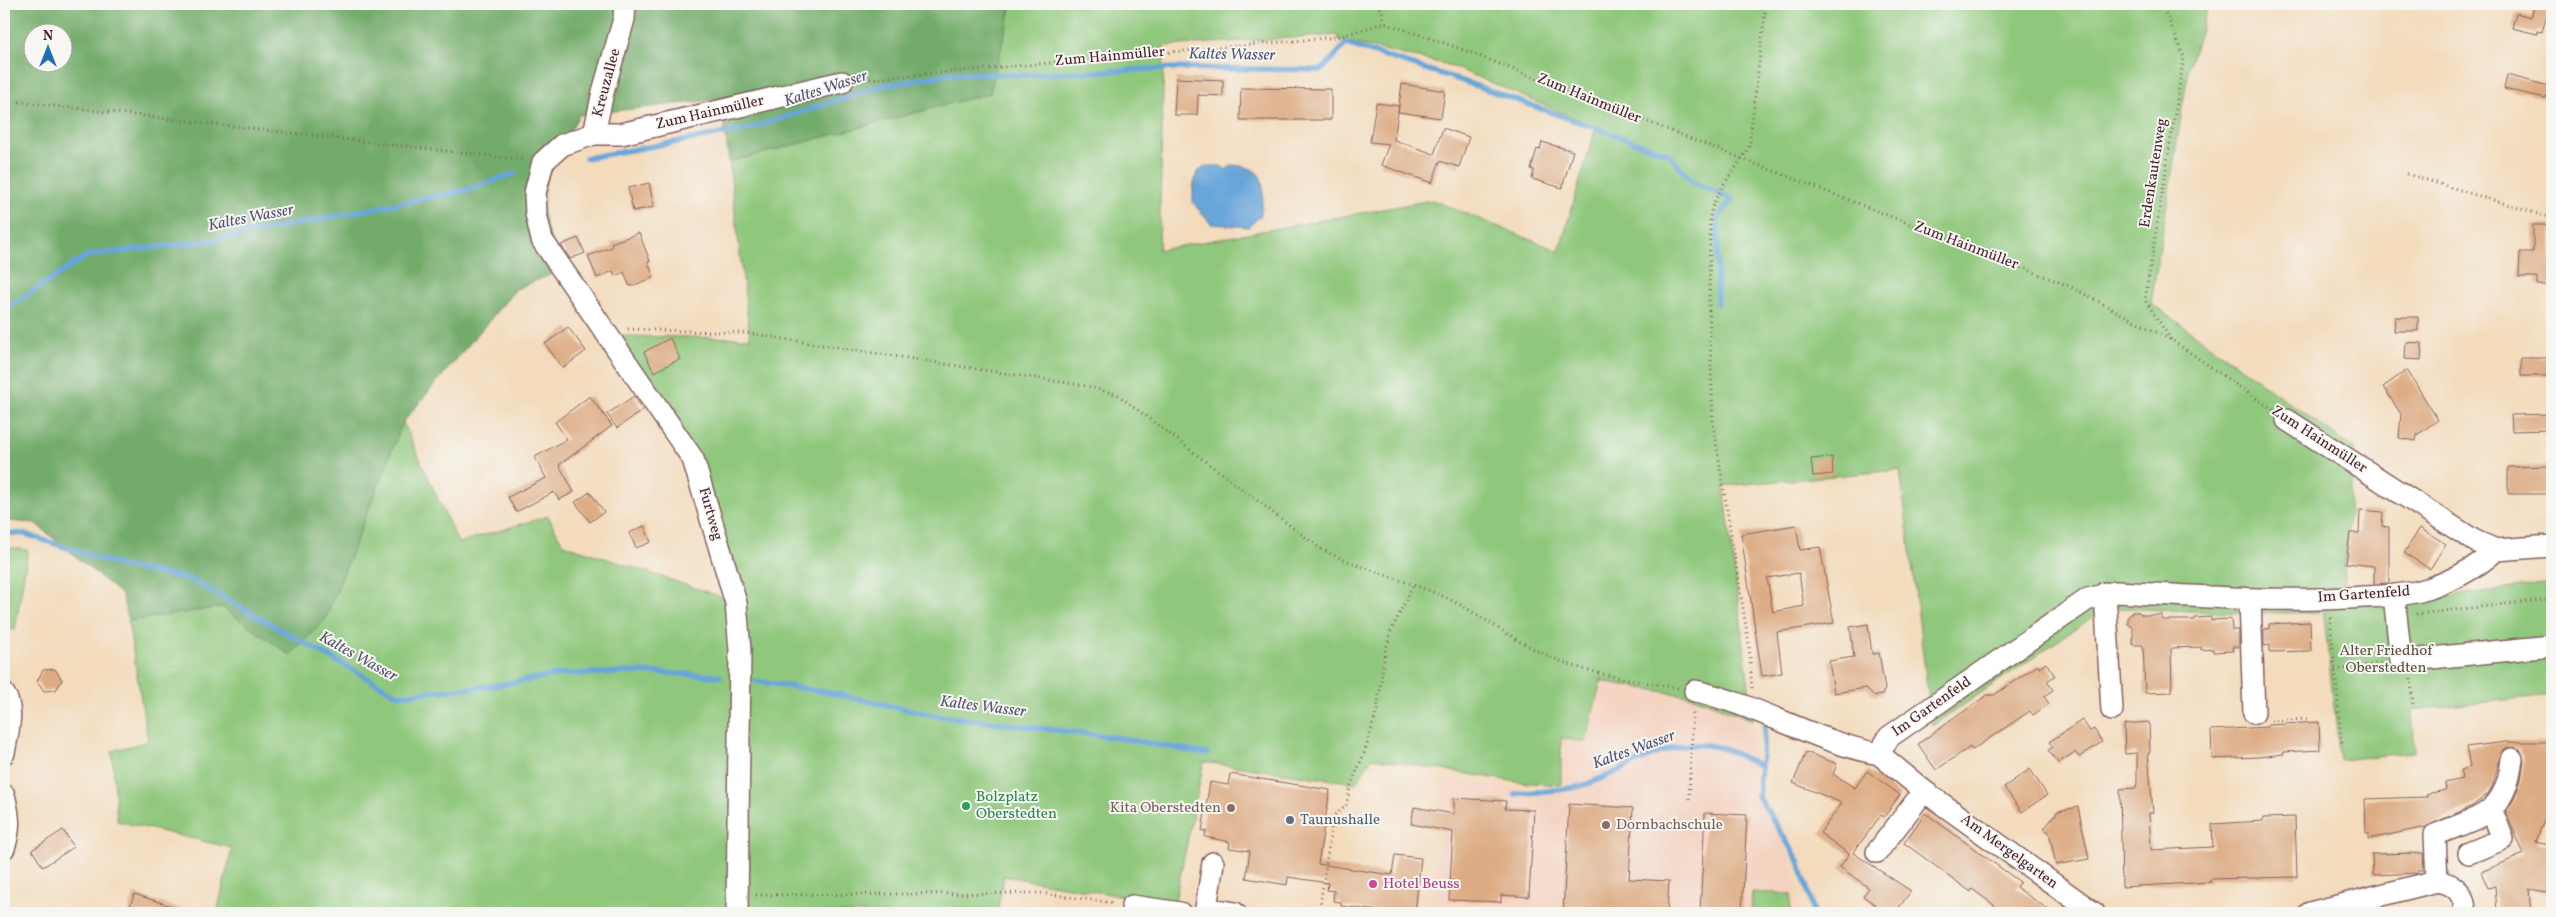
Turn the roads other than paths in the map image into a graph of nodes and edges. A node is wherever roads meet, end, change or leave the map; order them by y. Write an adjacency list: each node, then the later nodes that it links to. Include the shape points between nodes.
1 (626, 4): 3 (street, Kreuzallee)
2 (842, 82): 3 (street, Zum Hainmüller, via 621,134)
3 (594, 134): 4 (street, Kreuzallee, via 562,146)
4 (543, 162): 26 (street, Furtweg, via 534,193 542,240 693,459 736,602 740,650)
5 (2287, 420): 7 (street, Zum Hainmüller, via 2475,541)
6 (2552, 546): 7 (street)
7 (2496, 550): 9 (street, Im Gartenfeld, via 2451,579 2421,591)
8 (2105, 593): 10 (street, Im Gartenfeld); 14 (street); 17 (street, Im Gartenfeld, via 2088,599 1889,737)
9 (2394, 596): 10 (street, Im Gartenfeld); 11 (street, via 2395,617 2405,660)
10 (2250, 599): 15 (street)
11 (2552, 646)
12 (1695, 691): 17 (street, via 1720,696 1853,750)
13 (4, 694): 16 (street, via 10,713)
14 (2112, 710)
15 (2254, 713)
16 (4, 753)
17 (1879, 754): 19 (street, Am Mergelgarten)
18 (2512, 759): 21 (street, via 2509,781 2502,799)
19 (1924, 790): 23 (street); 32 (street, Am Mergelgarten)
20 (4, 795): 22 (street, via 10,820)
21 (2492, 811): 25 (street, via 2435,835); 25 (street, via 2503,839 2465,854)
22 (4, 848)
23 (1877, 852)
24 (1214, 863): 29 (street)
25 (2437, 873): 27 (street, via 2453,886); 33 (street)
26 (737, 904)
27 (2464, 905)
28 (1132, 906): 30 (street)
29 (1202, 911): 31 (street)
30 (1180, 913)
31 (1236, 913)
32 (2094, 913)
33 (2310, 913)

